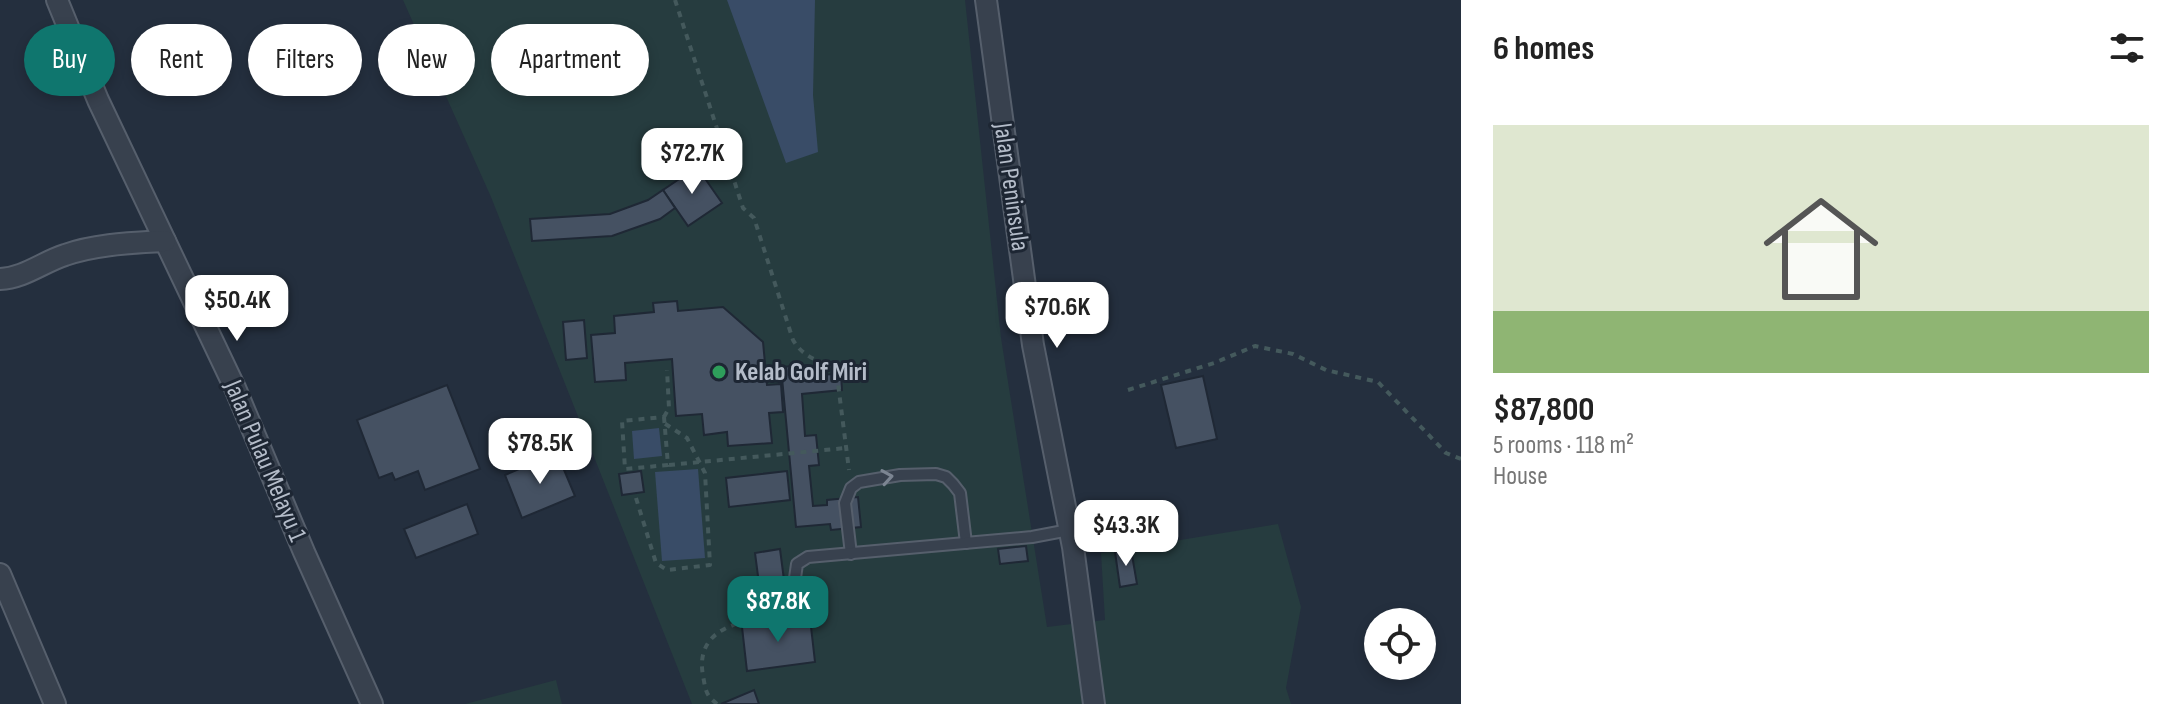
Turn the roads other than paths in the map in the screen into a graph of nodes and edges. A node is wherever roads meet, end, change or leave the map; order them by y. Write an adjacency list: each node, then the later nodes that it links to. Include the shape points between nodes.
1 (57, 0): 3 (street, Jalan Pulau Melayu 1)
2 (986, 0): 5 (street, Jalan Peninsula, via 1033,345)
3 (165, 241): 4 (street, via 65,255); 11 (street, Jalan Pulau Melayu 1)
4 (0, 279)
5 (1069, 530): 6 (lane); 12 (street, Jalan Peninsula)
6 (966, 543): 7 (lane); 7 (lane, one-way to 6, via 845,503 851,488 900,475 946,477 960,493)
7 (851, 554): 9 (lane, via 808,557 797,564)
8 (0, 574): 10 (street)
9 (798, 611)
10 (55, 704)
11 (372, 704)
12 (1094, 704)

